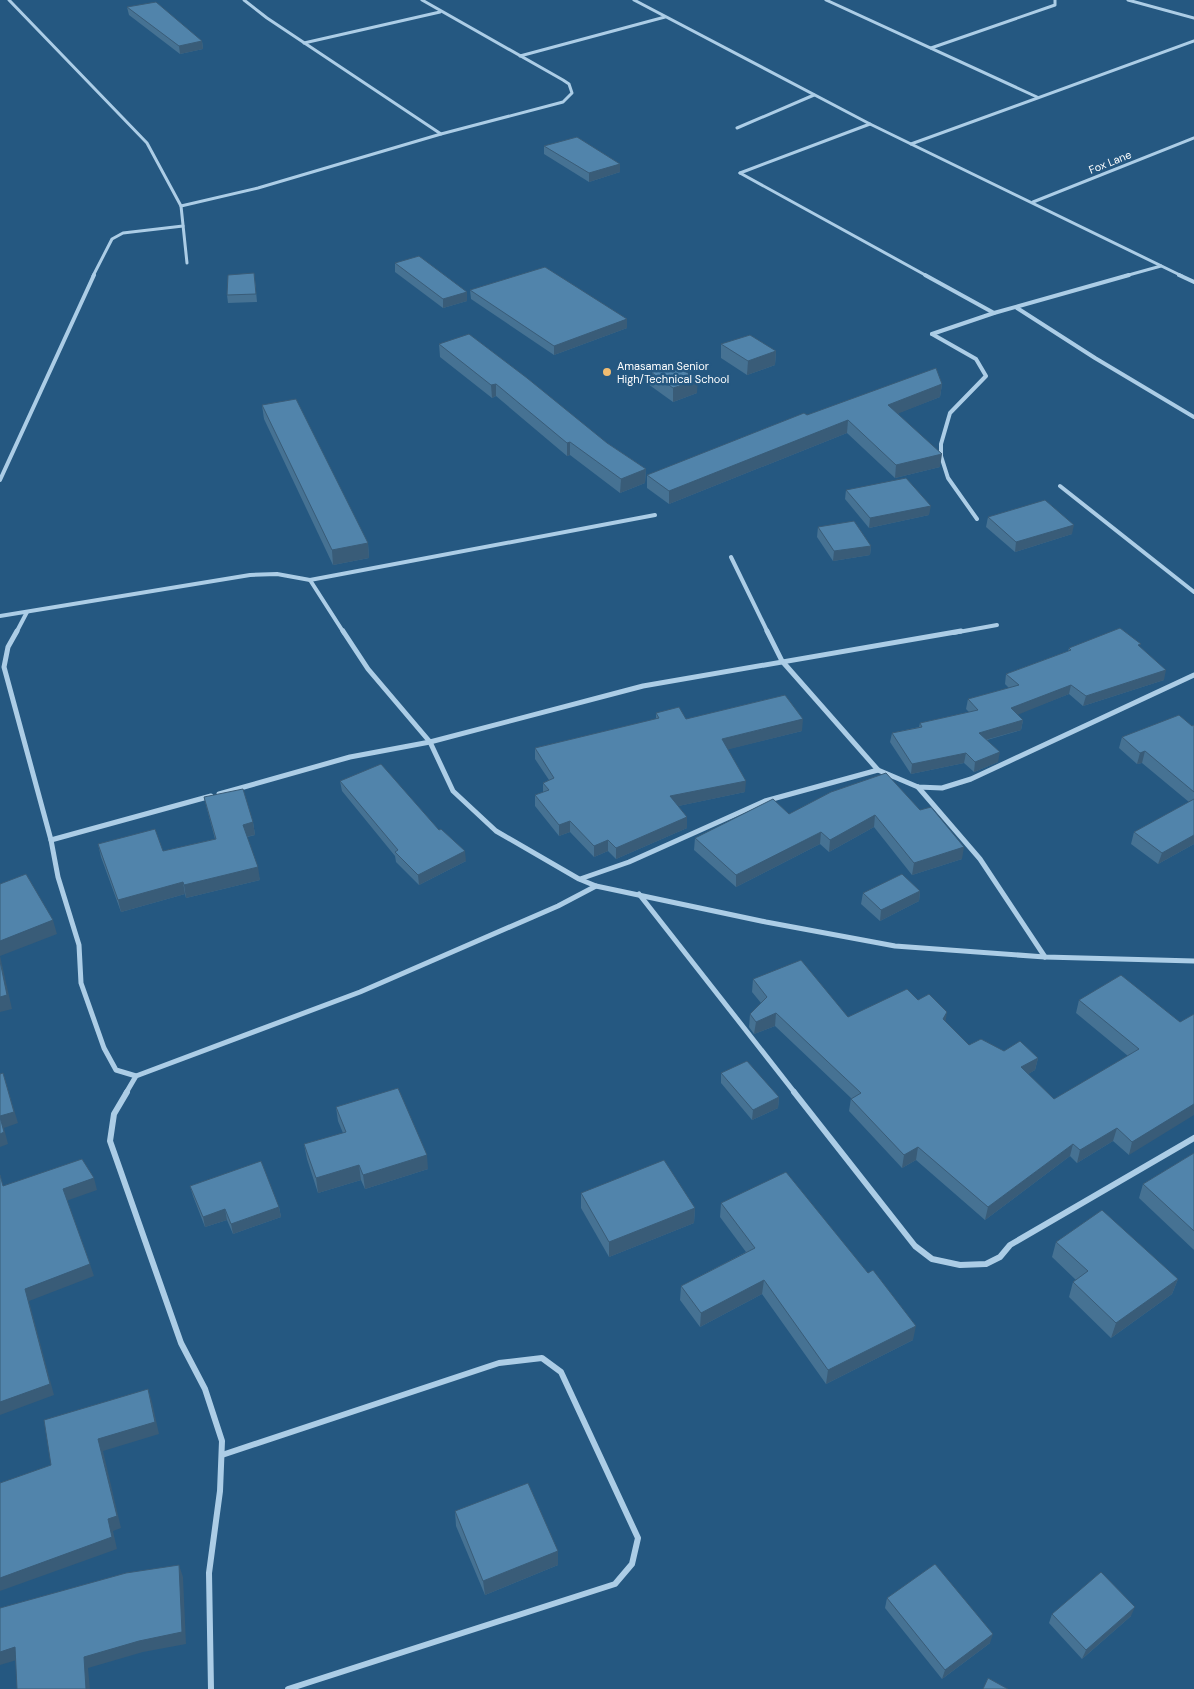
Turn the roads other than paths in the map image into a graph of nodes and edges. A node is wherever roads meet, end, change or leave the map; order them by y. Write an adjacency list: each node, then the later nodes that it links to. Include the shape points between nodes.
1 (9, 0): 25 (street, via 147,143)
2 (244, 0): 12 (street)
3 (422, 0): 8 (street)
4 (634, 0): 9 (street)
5 (826, 0): 13 (street)
6 (1054, 0): 13 (street, via 1055,6)
7 (1128, 0): 10 (street)
8 (440, 12): 12 (street); 14 (street)
9 (666, 17): 14 (street); 15 (street)
10 (1194, 18)
11 (1194, 41): 16 (street)
12 (304, 43): 19 (street)
13 (931, 48): 16 (street)
14 (520, 56): 19 (street, via 569,84 572,93 569,98)
15 (814, 95): 17 (street); 18 (street)
16 (1037, 97): 22 (street)
17 (870, 124): 22 (street); 31 (street, via 740,173)
18 (737, 128)
19 (441, 134): 25 (street, via 258,188)
20 (1194, 138): 21 (street, Fox Lane)
21 (1186, 141): 23 (street); 24 (street, Fox Lane)
22 (911, 144): 24 (street)
23 (1194, 144)
24 (1033, 202): 28 (street)
25 (181, 206): 26 (street)
26 (183, 226): 27 (street); 33 (street, via 122,233 112,239)
27 (187, 263)
28 (1162, 266): 29 (street); 30 (street)
29 (1194, 282)
30 (1017, 308): 31 (street); 32 (street)
31 (994, 314): 36 (street, via 932,334 976,359 986,376 950,412 940,442 942,466 953,488)
32 (1194, 417)
33 (0, 480)
34 (1060, 486): 39 (street)
35 (655, 515): 38 (street)
36 (977, 519)
37 (731, 558): 43 (street)
38 (310, 580): 40 (street, via 277,574 250,575); 45 (street, via 368,669)
39 (1194, 592)
40 (27, 612): 41 (street); 48 (street, via 8,647 4,667)
41 (0, 616)
42 (997, 625): 43 (street)
43 (782, 661): 45 (street, via 643,686); 46 (street)
44 (1194, 675): 47 (street, via 972,779 942,788)
45 (430, 742): 48 (street, via 353,756); 49 (street, via 453,791 496,831)
46 (878, 770): 47 (street); 49 (street, via 758,804 629,862)
47 (918, 787): 52 (street, via 980,859)
48 (51, 840): 54 (street, via 58,878 80,945 81,984 104,1048 116,1070)
49 (579, 879): 50 (street)
50 (596, 886): 51 (street); 54 (street, via 558,906 360,992)
51 (639, 894): 52 (street, via 895,946); 55 (street, via 915,1246 932,1259 960,1265 986,1264 1000,1257 1010,1245)
52 (1045, 957): 53 (street)
53 (1194, 961)
54 (136, 1076): 56 (street, via 114,1114 110,1141 181,1343 205,1389 222,1442)
55 (1194, 1138)
56 (222, 1455): 57 (street, via 209,1573); 58 (street, via 499,1364 542,1358 560,1372 638,1538 630,1570 615,1584)
57 (211, 1689)
58 (288, 1689)

